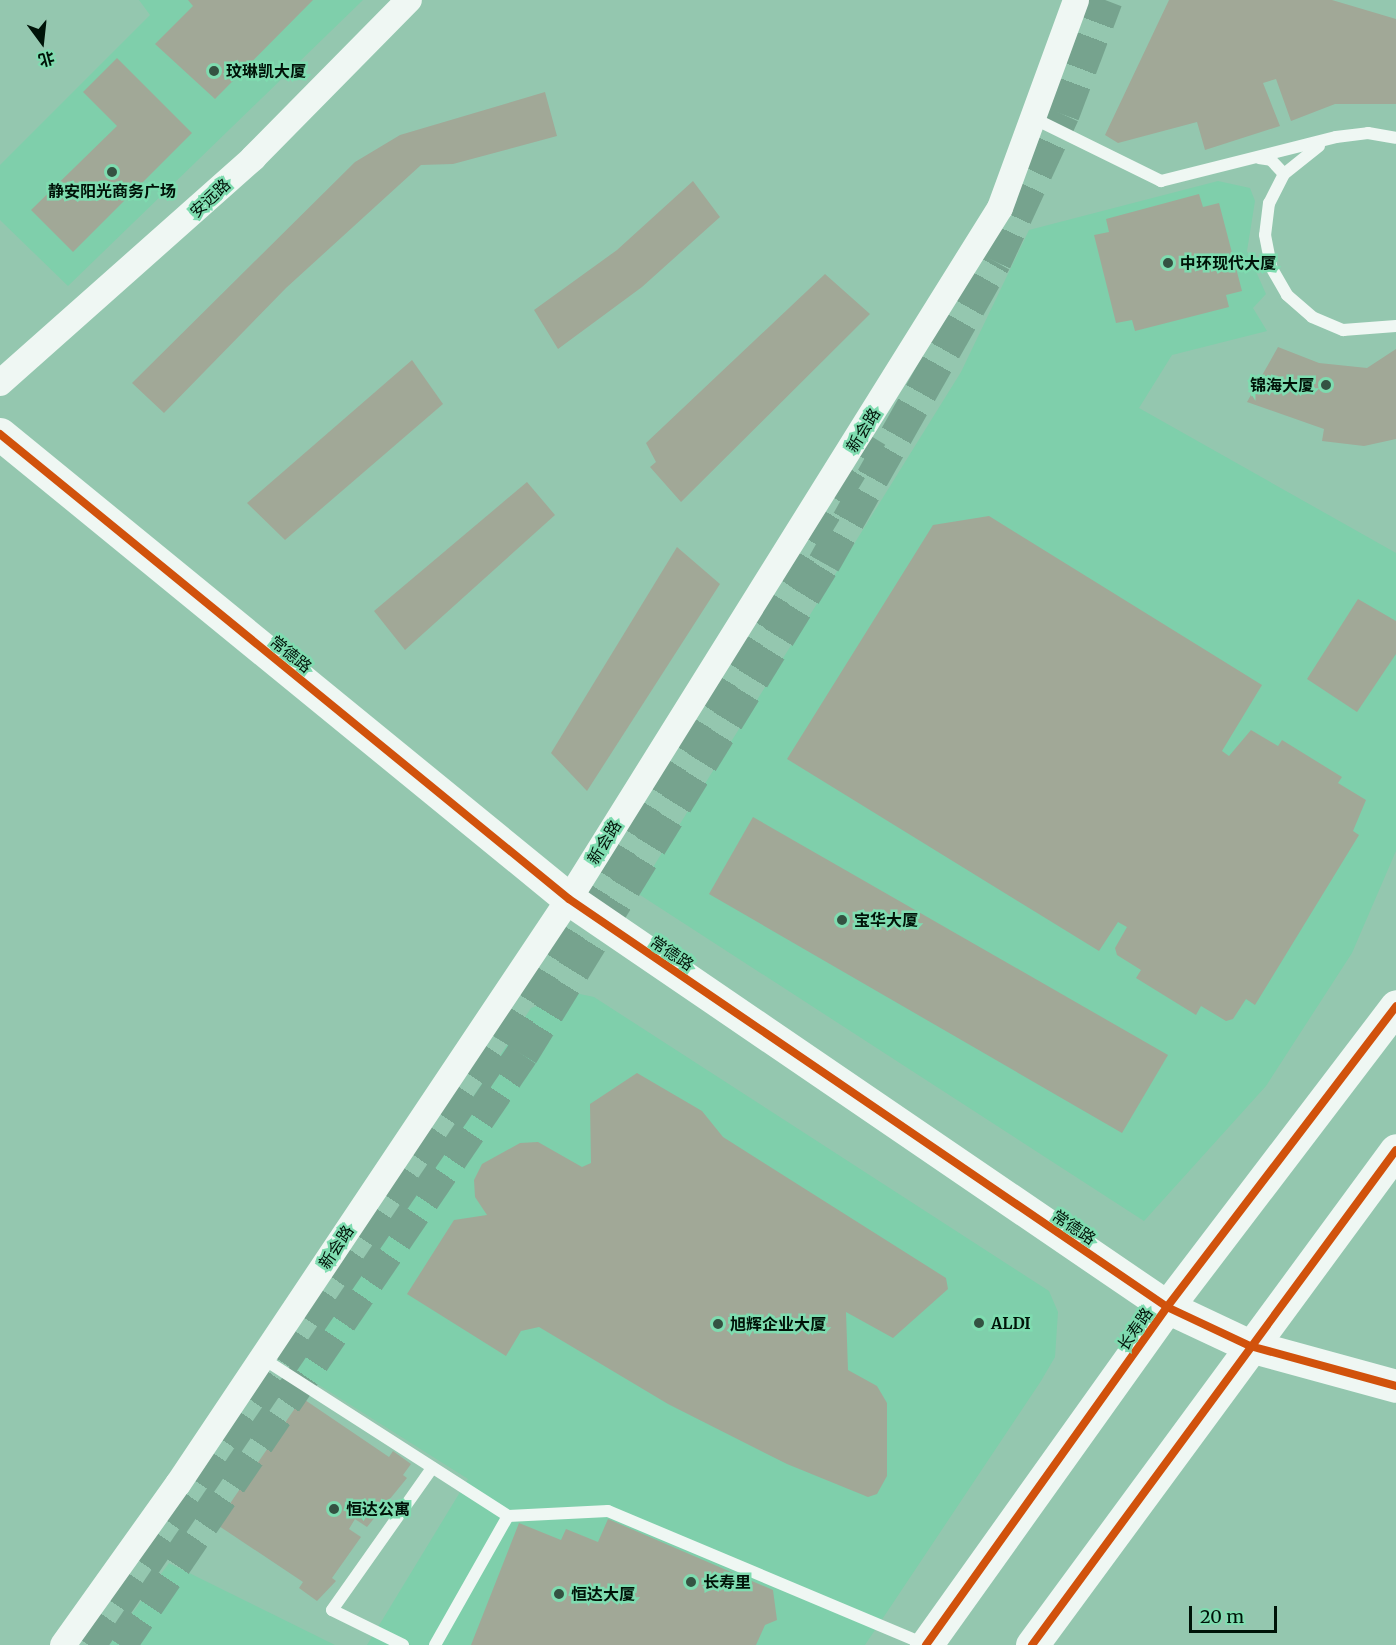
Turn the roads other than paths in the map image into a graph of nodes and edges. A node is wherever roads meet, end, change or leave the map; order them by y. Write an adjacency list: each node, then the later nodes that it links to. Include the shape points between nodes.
1 (409, 0): 9 (street, 安远路, via 254,158)
2 (1076, 0): 3 (street, 新会路)
3 (1033, 118): 6 (lane, via 1161,182); 11 (street, 新会路, via 1000,208)
4 (1336, 137): 5 (lane, via 1368,133); 6 (lane); 7 (lane, via 1307,152)
5 (1396, 138)
6 (1257, 157): 7 (lane, via 1270,160)
7 (1284, 174): 8 (lane, via 1269,203 1265,235 1271,267 1287,295 1312,317 1343,330)
8 (1396, 326)
9 (0, 383)
10 (0, 434): 11 (main road, 常德路)
11 (569, 899): 14 (main road, 常德路); 16 (street, 新会路)
12 (1396, 1006): 14 (main road, 长寿路)
13 (1396, 1150): 15 (main road)
14 (1167, 1307): 15 (main road, 常德路); 23 (main road, 长寿路)
15 (1250, 1346): 17 (main road, 常德路); 24 (main road)
16 (262, 1358): 18 (lane); 20 (street, 新会路)
17 (1396, 1386)
18 (432, 1467): 19 (lane); 21 (lane, via 332,1610)
19 (508, 1516): 22 (lane); 23 (lane, via 608,1511)
20 (63, 1645)
21 (404, 1645)
22 (435, 1645)
23 (926, 1645)
24 (1032, 1645)

